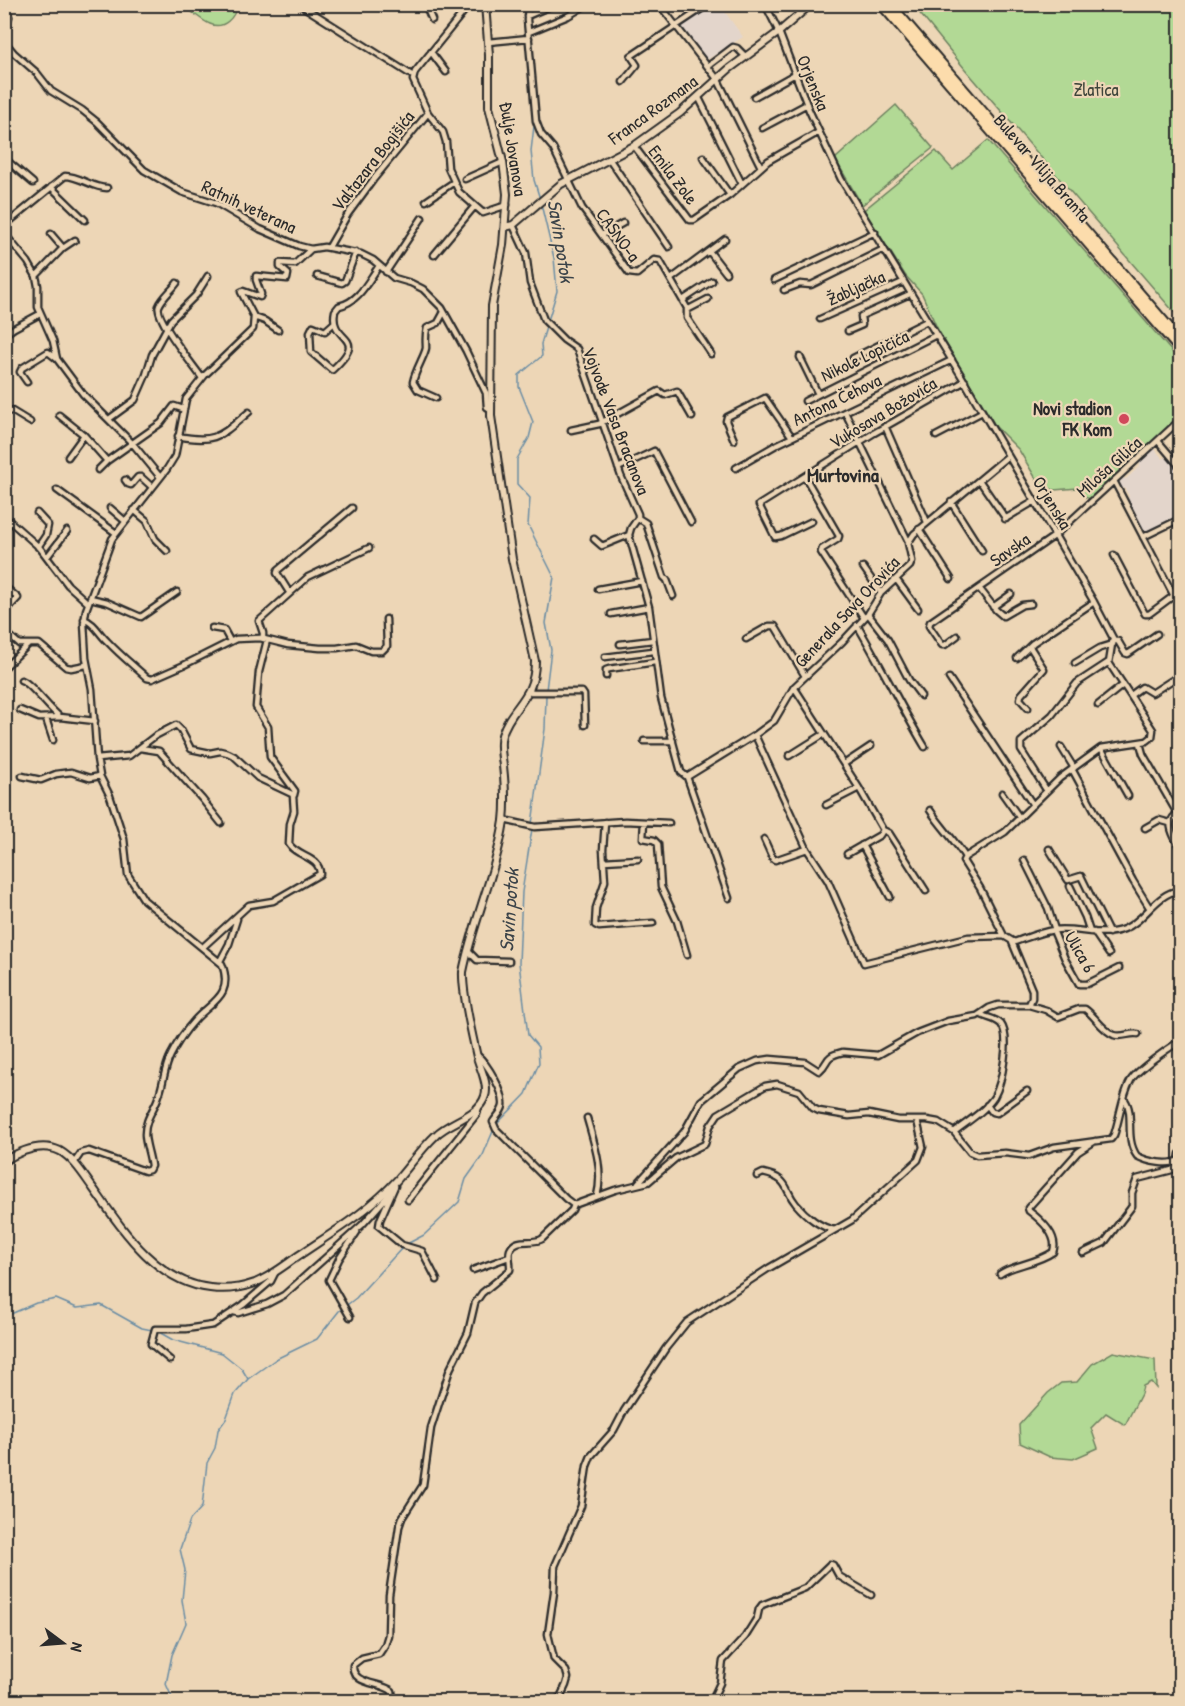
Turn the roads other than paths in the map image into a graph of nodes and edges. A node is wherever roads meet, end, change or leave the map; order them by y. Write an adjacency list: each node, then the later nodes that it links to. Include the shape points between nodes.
1 (299, 4): 28 (street)
2 (425, 4): 16 (street)
3 (470, 4): 23 (street)
4 (485, 4): 22 (street, Đulje Jovanova)
5 (528, 4): 15 (street, CASNO-a)
6 (555, 4): 15 (street)
7 (588, 4): 20 (street)
8 (659, 4): 17 (street)
9 (709, 4): 17 (street)
10 (765, 4): 19 (street, Orjenska)
11 (811, 4): 19 (street, Franca Rozmana)
12 (881, 4): 102 (main road, Bulevar Vilija Branta)
13 (890, 4): 101 (main road, Bulevar Vilija Branta)
14 (4, 12): 18 (street, via 9,17)
15 (527, 16): 20 (street, CASNO-a)
16 (432, 20)
17 (676, 27): 25 (street); 30 (street, via 632,56 637,65)
18 (4, 28)
19 (779, 32): 24 (street, Franca Rozmana); 27 (street, Orjenska)
20 (527, 37): 22 (street); 44 (street, CASNO-a, via 537,127 553,148)
21 (4, 40): 69 (street, Ratnih veterana, via 51,91 97,122 144,171 182,192 221,205 260,229)
22 (488, 42): 41 (street, Đulje Jovanova, via 490,114)
23 (431, 52): 26 (street); 28 (street)
24 (745, 56): 25 (street, via 734,47); 29 (street, Franca Rozmana)
25 (708, 66): 29 (street)
26 (446, 72)
27 (795, 74): 31 (street); 33 (street, Orjenska)
28 (413, 76): 34 (street, Valtazara Bogišića)
29 (718, 80): 32 (street, Franca Rozmana); 42 (street)
30 (623, 82)
31 (754, 97)
32 (699, 98): 37 (street, Franca Rozmana); 47 (street)
33 (807, 104): 35 (street); 36 (street, Orjenska)
34 (428, 113): 45 (street, via 446,142 448,168); 66 (street, Valtazara Bogišića, via 348,214)
35 (762, 128)
36 (819, 132): 42 (street); 60 (street, Orjenska, via 841,179)
37 (634, 146): 40 (street, Franca Rozmana); 50 (street, Emila Zole, via 692,220)
38 (703, 157): 50 (street)
39 (4, 158): 46 (street)
40 (609, 160): 44 (street, Franca Rozmana); 67 (street)
41 (503, 162): 43 (street); 52 (street, Đulje Jovanova)
42 (761, 167): 47 (street)
43 (465, 179)
44 (567, 181): 57 (street, Franca Rozmana); 63 (street, CASNO-a)
45 (454, 182): 51 (street); 53 (street)
46 (33, 183)
47 (742, 184): 50 (street)
48 (51, 187): 49 (street, via 69,175); 55 (street); 58 (street)
49 (107, 188)
50 (730, 195)
51 (426, 201)
52 (507, 205): 53 (street, via 483,213); 59 (street, Đulje Jovanova)
53 (474, 207): 73 (street)
54 (422, 218): 75 (street)
55 (85, 220)
56 (623, 223): 63 (street)
57 (513, 225): 59 (street); 125 (street, Vojvode Vasa Bracanova, via 526,253 530,283 546,322 576,347)
58 (4, 226)
59 (505, 226): 115 (street, Đulje Jovanova, via 492,306)
60 (875, 232): 70 (street, Orjenska); 82 (street)
61 (4, 233): 77 (street)
62 (51, 234): 68 (street)
63 (602, 235): 80 (street, CASNO-a, via 631,274 657,260)
64 (725, 239): 71 (street)
65 (75, 240): 68 (street)
66 (329, 247): 69 (street, Ratnih veterana); 72 (street, Ratnih veterana)
67 (669, 247)
68 (63, 248): 77 (street)
69 (311, 249): 92 (street, via 295,264 280,263 287,279 256,276 260,297 241,292)
70 (884, 249): 83 (street, Orjenska); 85 (street, via 811,285)
71 (709, 251): 76 (street); 80 (street)
72 (356, 252): 74 (street, Ratnih veterana); 79 (street, via 345,282)
73 (434, 255)
74 (379, 266): 75 (street, Ratnih veterana); 95 (street, via 357,297 336,309)
75 (386, 272): 90 (street, Ratnih veterana, via 394,279 423,289)
76 (726, 273)
77 (36, 276): 91 (street)
78 (208, 276): 96 (street)
79 (317, 276)
80 (671, 279): 88 (street, CASNO-a)
81 (712, 280): 88 (street)
82 (774, 280)
83 (903, 282): 86 (street, Orjenska); 93 (street, Žabljačka)
84 (177, 283): 96 (street, via 158,308)
85 (783, 290)
86 (910, 294): 94 (street, Orjenska); 98 (street, via 863,315 862,325)
87 (708, 299): 89 (street)
88 (683, 300): 89 (street, CASNO-a)
89 (687, 310): 103 (street, CASNO-a, via 687,318)
90 (444, 312): 112 (street, via 438,323 427,328 426,350 412,382 424,394); 115 (street, Ratnih veterana, via 486,393)
91 (40, 314): 99 (street); 106 (street)
92 (254, 317): 97 (street); 108 (street, via 252,331)
93 (820, 319)
94 (927, 321): 100 (street, Orjenska); 105 (street)
95 (334, 323): 95 (street, via 351,348 332,370 311,351 310,332 313,326 325,331)
96 (167, 329): 108 (street); 122 (street, via 152,355 137,396)
97 (278, 330)
98 (848, 331)
99 (4, 335)
100 (936, 335): 107 (street, Orjenska); 111 (street, Nikole Lopičića)
101 (1180, 340)
102 (1180, 350)
103 (711, 354)
104 (800, 357): 111 (street)
105 (854, 358)
106 (57, 359): 110 (street, via 48,352 21,369); 122 (street, via 83,394)
107 (952, 360): 109 (street, Orjenska); 118 (street, Antona Čehova)
108 (202, 378): 114 (street)
109 (965, 381): 119 (street, Orjenska); 126 (street, Vukosava Božovića)
110 (27, 382)
111 (818, 394): 113 (street, Nikole Lopičića)
112 (436, 398)
113 (805, 400)
114 (183, 409): 129 (street); 135 (street, via 174,406 161,423)
115 (490, 409): 232 (street, Đulje Jovanova, via 512,559 535,656)
116 (4, 412): 124 (street, via 12,411)
117 (249, 412): 129 (street, via 217,438)
118 (845, 412): 131 (street, Antona Čehova); 133 (street)
119 (982, 412): 130 (street); 136 (street, Orjenska)
120 (59, 415): 128 (street)
121 (692, 417): 125 (street, via 677,391 665,395 660,391)
122 (109, 419): 135 (street)
123 (1180, 420): 134 (street, Miloša Gilića)
124 (30, 422)
125 (602, 422): 127 (street); 140 (street, Vojvode Vasa Bracanova)
126 (885, 426): 133 (street, Vukosava Božovića); 162 (street)
127 (571, 430)
128 (84, 435): 137 (street); 138 (street)
129 (178, 436): 143 (street, via 175,456)
130 (936, 436)
131 (792, 437): 132 (street, via 765,398 727,417); 141 (street, Antona Čehova)
132 (734, 440)
133 (861, 441): 144 (street, Vukosava Božovića); 170 (street)
134 (1158, 441): 139 (street); 147 (street, Miloša Gilića)
135 (133, 444): 138 (street); 143 (street)
136 (1008, 456): 146 (street, Generala Sava Orovića); 150 (street, Orjenska)
137 (68, 457)
138 (107, 461): 142 (street)
139 (1180, 467)
140 (618, 468): 156 (street, Vojvode Vasa Bracanova); 161 (street, via 654,451)
141 (736, 468)
142 (98, 470)
143 (160, 477): 148 (street)
144 (805, 477): 159 (street, Vukosava Božovića, via 762,502 759,508 775,537); 199 (street, via 839,536 820,552)
145 (125, 480): 148 (street, via 133,485 141,477)
146 (979, 480): 150 (street, via 1005,519); 151 (street, Generala Sava Orovića)
147 (1114, 481): 166 (street, Miloša Gilića); 168 (street)
148 (152, 487): 154 (street)
149 (57, 490): 165 (street)
150 (1035, 501): 166 (street, Orjenska)
151 (951, 502): 162 (street, Generala Sava Orovića); 174 (street)
152 (110, 508): 160 (street)
153 (352, 508): 186 (street, via 278,570)
154 (134, 510): 160 (street); 173 (street, via 147,521 155,539)
155 (37, 513): 171 (street, via 48,525)
156 (638, 518): 167 (street, Vojvode Vasa Bracanova); 189 (street, via 646,523)
157 (5, 519): 171 (street)
158 (1180, 519): 168 (street)
159 (812, 520)
160 (125, 521): 165 (street)
161 (691, 522)
162 (927, 522): 163 (street, Generala Sava Orovića)
163 (919, 529): 170 (street, Generala Sava Orovića); 179 (street)
164 (67, 531): 176 (street)
165 (116, 533): 191 (street)
166 (1056, 534): 182 (street, Savska); 192 (street, Orjenska)
167 (629, 535): 169 (street, via 602,546); 180 (street)
168 (1143, 537): 190 (street)
169 (594, 539)
170 (908, 541): 178 (street, Generala Sava Orovića, via 912,563)
171 (38, 547): 176 (street)
172 (369, 548): 186 (street, via 308,577)
173 (167, 551)
174 (981, 551)
175 (1114, 555): 190 (street, via 1145,614)
176 (47, 557): 191 (street, via 68,585)
177 (863, 567): 187 (street)
178 (896, 579): 187 (street, Generala Sava Orovića); 196 (street)
179 (951, 579)
180 (642, 581): 183 (street); 194 (street)
181 (4, 586): 197 (street, via 18,598)
182 (979, 588): 195 (street, Savska); 206 (street, Savska, via 930,622 942,645)
183 (598, 589)
184 (1180, 591): 190 (street)
185 (177, 592): 191 (street, via 141,617 107,602)
186 (289, 592): 207 (street, via 259,621)
187 (881, 592): 199 (street, Generala Sava Orovića)
188 (1011, 594): 195 (street)
189 (673, 596)
190 (1174, 596)
191 (89, 600): 200 (street)
192 (1094, 602): 211 (street, Orjenska); 214 (street)
193 (1031, 604): 195 (street, via 1004,616)
194 (649, 607): 198 (street); 209 (street)
195 (993, 607)
196 (918, 609)
197 (4, 613)
198 (611, 614)
199 (866, 616): 202 (street, Generala Sava Orovića); 234 (street, via 888,640)
200 (84, 619): 210 (street, via 93,623 108,643 149,678); 223 (street)
201 (386, 619): 207 (street, via 387,646 377,652 356,645 320,648)
202 (857, 625): 227 (street, Generala Sava Orovića); 249 (street)
203 (212, 628): 210 (street, via 224,630)
204 (4, 631): 213 (street, via 19,644)
205 (1156, 634): 211 (street, via 1128,654 1118,641)
206 (957, 636)
207 (265, 639): 210 (street); 263 (street, via 256,707 268,727 270,757 295,791)
208 (746, 639): 227 (street, via 775,626)
209 (653, 640): 212 (street); 215 (street)
210 (230, 641)
211 (1113, 642): 221 (street); 222 (street)
212 (620, 644)
213 (28, 645): 219 (street); 223 (street, via 39,644 68,668)
214 (1030, 647): 217 (street); 236 (street, via 1044,670 1020,695)
215 (653, 651): 216 (street); 220 (street)
216 (605, 657)
217 (1017, 658)
218 (4, 662): 219 (street)
219 (12, 662): 224 (street)
220 (655, 662): 226 (street, via 609,669); 246 (street)
221 (1109, 662): 230 (street); 261 (street, via 1077,683 1052,715 1021,742 1021,750)
222 (1075, 663)
223 (86, 665): 240 (street)
224 (4, 668)
225 (1180, 675): 233 (street, via 1152,693 1142,687)
226 (606, 676)
227 (805, 676): 231 (street, Generala Sava Orovića)
228 (949, 678): 266 (street)
229 (21, 680): 238 (street, via 28,682)
230 (1124, 685): 233 (street); 235 (street)
231 (794, 687): 242 (street); 243 (street, Generala Sava Orovića, via 776,719)
232 (529, 692): 241 (street, via 582,692); 270 (street, via 502,735)
233 (1131, 695): 247 (street, via 1153,730 1150,739)
234 (921, 696)
235 (1098, 705)
236 (1028, 708)
237 (20, 710): 239 (street)
238 (60, 717): 239 (street); 240 (street)
239 (46, 719): 244 (street)
240 (95, 721): 254 (street)
241 (585, 725)
242 (824, 734): 253 (street); 255 (street)
243 (755, 735): 259 (street, Generala Sava Orovića); 281 (street)
244 (53, 740)
245 (644, 741): 246 (street)
246 (673, 741): 259 (street, via 681,772)
247 (1140, 743): 252 (street); 268 (street)
248 (871, 746): 255 (street)
249 (925, 747)
250 (1061, 747): 256 (street)
251 (140, 748): 254 (street, via 129,756); 263 (street, via 176,725 191,749 228,753 258,778); 273 (street, via 159,751)
252 (1101, 748): 256 (street); 264 (street)
253 (789, 756)
254 (97, 759): 258 (street)
255 (843, 764): 260 (street)
256 (1073, 769): 261 (street); 293 (street)
257 (22, 776): 258 (street, via 41,780 71,772 90,778)
258 (100, 776): 301 (street, via 124,839 128,875 134,888)
259 (687, 777): 292 (street)
260 (859, 788): 265 (street); 277 (street)
261 (1047, 791): 266 (street)
262 (1002, 793): 269 (street)
263 (293, 796): 294 (street, via 289,844 316,863 320,874 273,901 249,905)
264 (1128, 796)
265 (826, 805)
266 (1033, 805): 269 (street)
267 (930, 810): 284 (street)
268 (1179, 813): 275 (street)
269 (1019, 817): 284 (street, via 1001,835)
270 (504, 820): 271 (street, via 535,826); 302 (street)
271 (605, 822): 272 (street); 287 (street)
272 (644, 822): 274 (street); 304 (street, via 643,838 658,843 661,886)
273 (221, 823)
274 (669, 823)
275 (1170, 823): 276 (street, via 1159,820); 280 (street)
276 (1145, 828)
277 (882, 830): 279 (street); 290 (street, via 890,833)
278 (764, 839): 281 (street, via 775,860)
279 (862, 845): 283 (street); 291 (street)
280 (1180, 848)
281 (807, 849): 299 (street, via 830,886 864,963 955,940)
282 (1050, 849): 298 (street, via 1068,880 1082,876)
283 (848, 854)
284 (965, 856): 299 (street, via 963,861)
285 (638, 859): 287 (street)
286 (1024, 860): 296 (street, via 1048,908)
287 (604, 861): 295 (street, via 605,882 595,912 596,927)
288 (1070, 886): 297 (street)
289 (1180, 890): 293 (street)
290 (926, 891)
291 (890, 897)
292 (729, 898)
293 (1149, 907): 298 (street, via 1130,926)
294 (238, 917): 301 (street); 305 (street)
295 (653, 923)
296 (1054, 930): 297 (street); 300 (street); 307 (street, Ulica 6, via 1079,984)
297 (1092, 932): 298 (street); 303 (street)
298 (1109, 933)
299 (1004, 936): 300 (street)
300 (1012, 942): 308 (street, via 1032,990)
301 (203, 947): 305 (street)
302 (468, 951): 306 (street, via 477,960); 312 (street, via 463,980)
303 (1109, 954)
304 (687, 955)
305 (220, 961): 324 (street, via 225,970 221,994 196,1018 170,1056 159,1097 149,1113 145,1136 151,1160 149,1170 89,1151)
306 (509, 961)
307 (1119, 968)
308 (1029, 1005): 309 (street, via 994,1006); 310 (street, via 1058,1017 1085,1009 1113,1034)
309 (980, 1014): 315 (street, via 999,1023 1007,1043 999,1083); 327 (street, via 934,1026 878,1055 838,1053 825,1060 819,1071 805,1062 781,1059 762,1059 748,1065 732,1073 706,1096 684,1132)
310 (1138, 1034)
311 (1180, 1041): 314 (street, via 1137,1073)
312 (477, 1055): 316 (street, via 486,1091); 330 (street, via 502,1100 495,1128)
313 (1027, 1091): 315 (street, via 997,1113)
314 (1125, 1100): 320 (street, via 1114,1135 1107,1141); 323 (street, via 1135,1153 1153,1161)
315 (987, 1105): 319 (street)
316 (479, 1106): 326 (street, via 438,1132); 329 (street, via 477,1114)
317 (587, 1118): 328 (street, via 600,1179)
318 (917, 1120): 319 (street, via 938,1122); 327 (street, via 819,1111 800,1092 770,1084 718,1114 705,1144 676,1158 648,1182); 332 (street, via 923,1147 920,1158 865,1211)
319 (954, 1132): 320 (street, via 970,1152 979,1156 1029,1156 1054,1147)
320 (1095, 1141): 337 (street, via 1078,1152 1028,1208 1046,1225 1053,1252)
321 (1180, 1154): 323 (street)
322 (4, 1161): 324 (street, via 28,1149 47,1147)
323 (1176, 1162): 333 (street, via 1172,1170 1137,1179 1130,1209 1104,1243)
324 (74, 1163): 336 (street, via 136,1246 182,1279 223,1289 246,1286)
325 (757, 1176): 332 (street, via 763,1173 784,1182 797,1204 822,1227)
326 (394, 1182): 331 (street, via 386,1198); 336 (street, via 359,1215); 338 (street, via 394,1192 379,1224 404,1246 423,1252)
327 (638, 1183): 328 (street)
328 (597, 1196): 330 (street)
329 (408, 1200)
330 (574, 1205): 334 (street, via 542,1239 518,1242)
331 (363, 1224): 339 (street, via 284,1295 267,1304); 340 (street, via 339,1259 329,1283)
332 (836, 1230): 344 (street, via 687,1322 614,1430 591,1456 581,1506 555,1566 548,1634 554,1659 568,1678)
333 (1083, 1253)
334 (509, 1257): 335 (street); 343 (street, via 510,1270 487,1288 476,1303 431,1428 423,1485 399,1527 385,1645 379,1654 352,1665 363,1681 392,1691)
335 (473, 1270)
336 (274, 1273): 339 (street, via 271,1281)
337 (1000, 1274)
338 (437, 1280)
339 (234, 1312): 341 (street, via 213,1325 158,1328 152,1345)
340 (350, 1317)
341 (170, 1360)
342 (871, 1596): 345 (street, via 838,1576 830,1564 805,1588 762,1605 745,1637 723,1660 720,1683)
343 (393, 1701)
344 (558, 1701)
345 (711, 1701)

